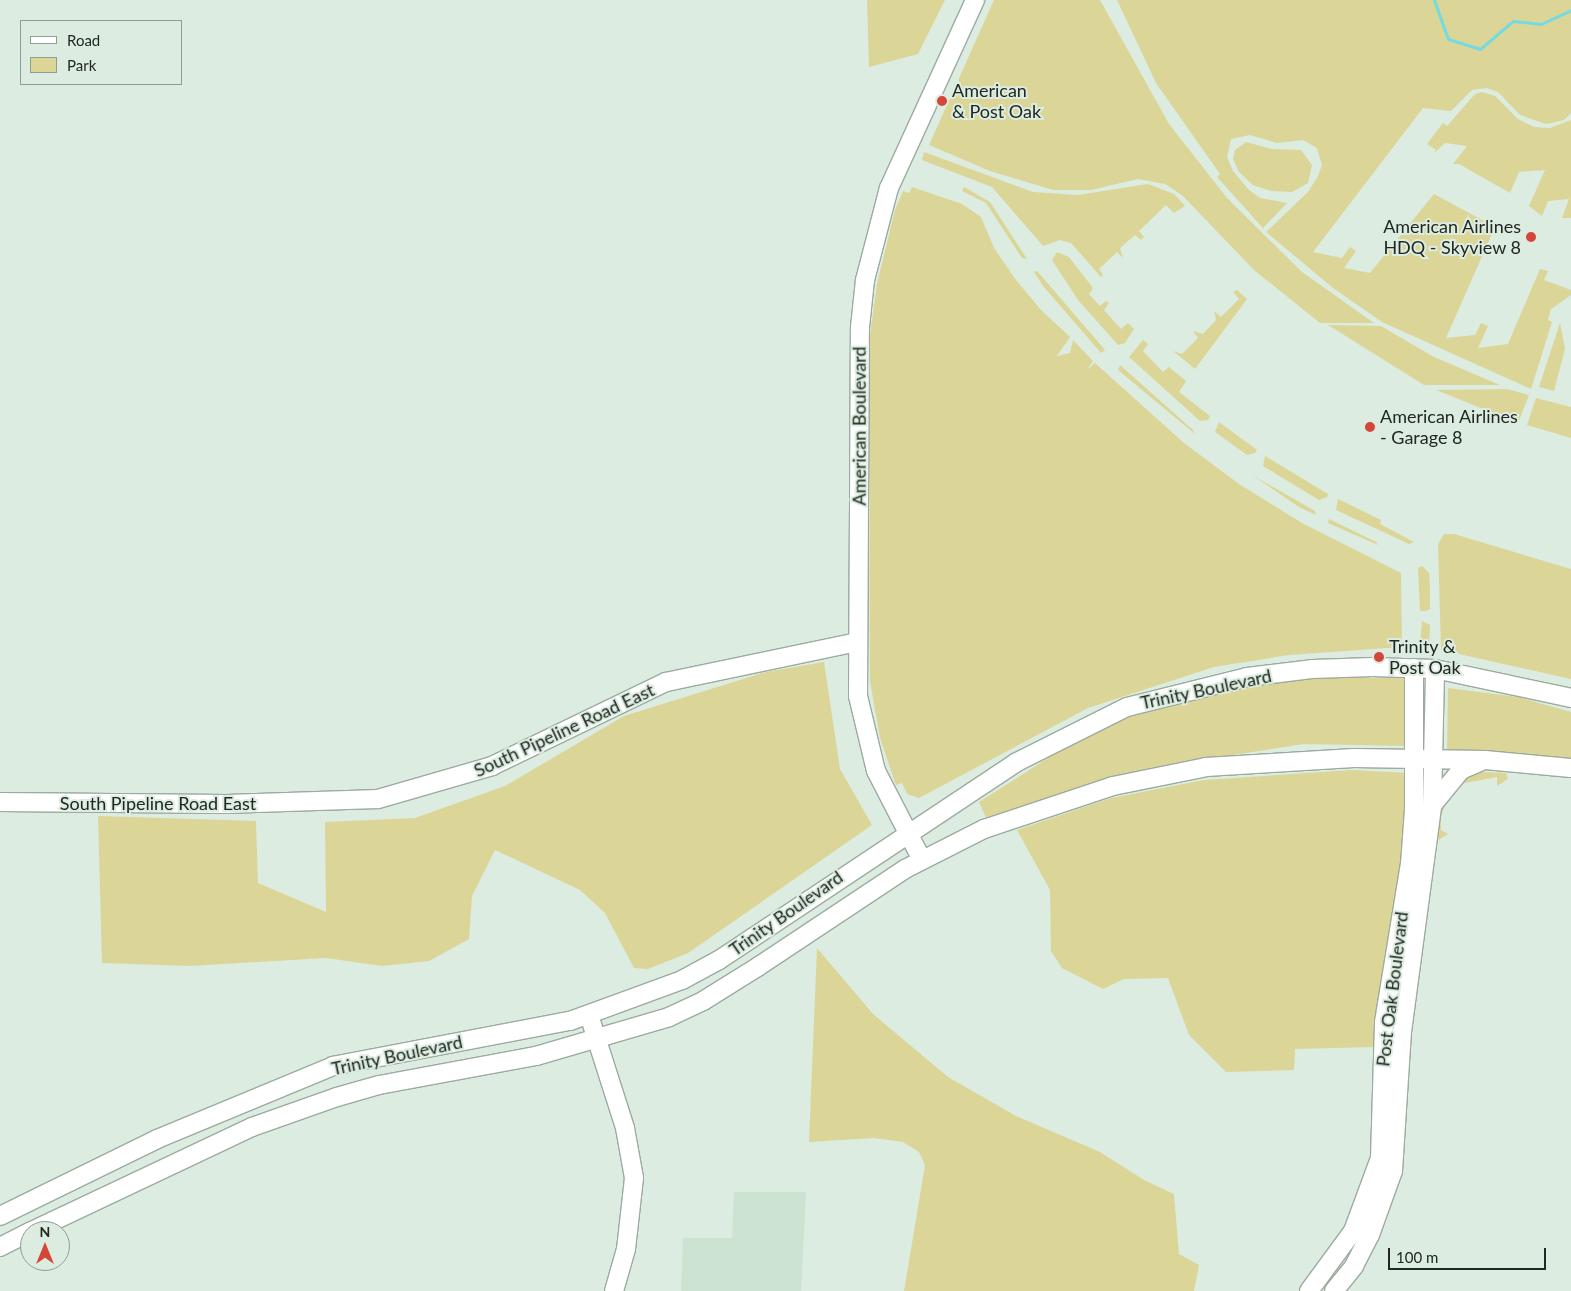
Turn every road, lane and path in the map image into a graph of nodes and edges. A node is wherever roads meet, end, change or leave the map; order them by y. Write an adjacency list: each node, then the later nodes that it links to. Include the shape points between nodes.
1 (975, 0): 2 (main road, American Boulevard, via 894,174 865,280 858,386)
2 (858, 642): 10 (main road, South Pipeline Road East, via 666,682 492,766 378,799 266,803); 12 (main road, American Boulevard, via 858,696 863,727 876,770)
3 (1414, 668): 4 (main road, Trinity Boulevard); 6 (main road, Post Oak Boulevard); 12 (main road, Trinity Boulevard, via 1312,669 1247,677 1127,707 1014,763)
4 (1435, 669): 5 (main road, Trinity Boulevard); 7 (main road, Post Oak Boulevard)
5 (1571, 698)
6 (1417, 758): 7 (main road, Trinity Boulevard); 13 (main road, Trinity Boulevard, via 1326,759 1206,767 1113,786 984,829); 14 (main road, Post Oak Boulevard)
7 (1434, 759): 8 (main road, Trinity Boulevard); 11 (main road, Post Oak Boulevard)
8 (1485, 760): 9 (main road, Trinity Boulevard); 11 (main road, via 1461,770)
9 (1571, 768)
10 (0, 802)
11 (1432, 806): 15 (main road, Post Oak Boulevard)
12 (906, 833): 13 (main road, American Boulevard); 17 (main road, Trinity Boulevard, via 719,960 640,998)
13 (922, 860): 18 (main road, Trinity Boulevard, via 858,897 703,1001)
14 (1409, 868): 15 (main road); 16 (main road, Post Oak Boulevard)
15 (1424, 889): 16 (main road, via 1409,895); 19 (main road, Post Oak Boulevard)
16 (1403, 904): 19 (main road, Post Oak Boulevard, via 1384,1022)
17 (588, 1015): 18 (main road); 20 (main road, Trinity Boulevard, via 533,1029 333,1066 157,1139)
18 (598, 1041): 21 (main road, Trinity Boulevard, via 465,1071 379,1085 336,1097 252,1127); 24 (main road, via 627,1137 634,1178 626,1249)
19 (1385, 1170): 25 (main road, Post Oak Boulevard, via 1353,1232); 26 (main road, Post Oak Boulevard, via 1370,1235 1354,1266)
20 (0, 1216)
21 (52, 1221)
22 (20, 1237): 23 (main road, Trinity Boulevard)
23 (0, 1247)
24 (614, 1291)
25 (1308, 1291)
26 (1334, 1291)

